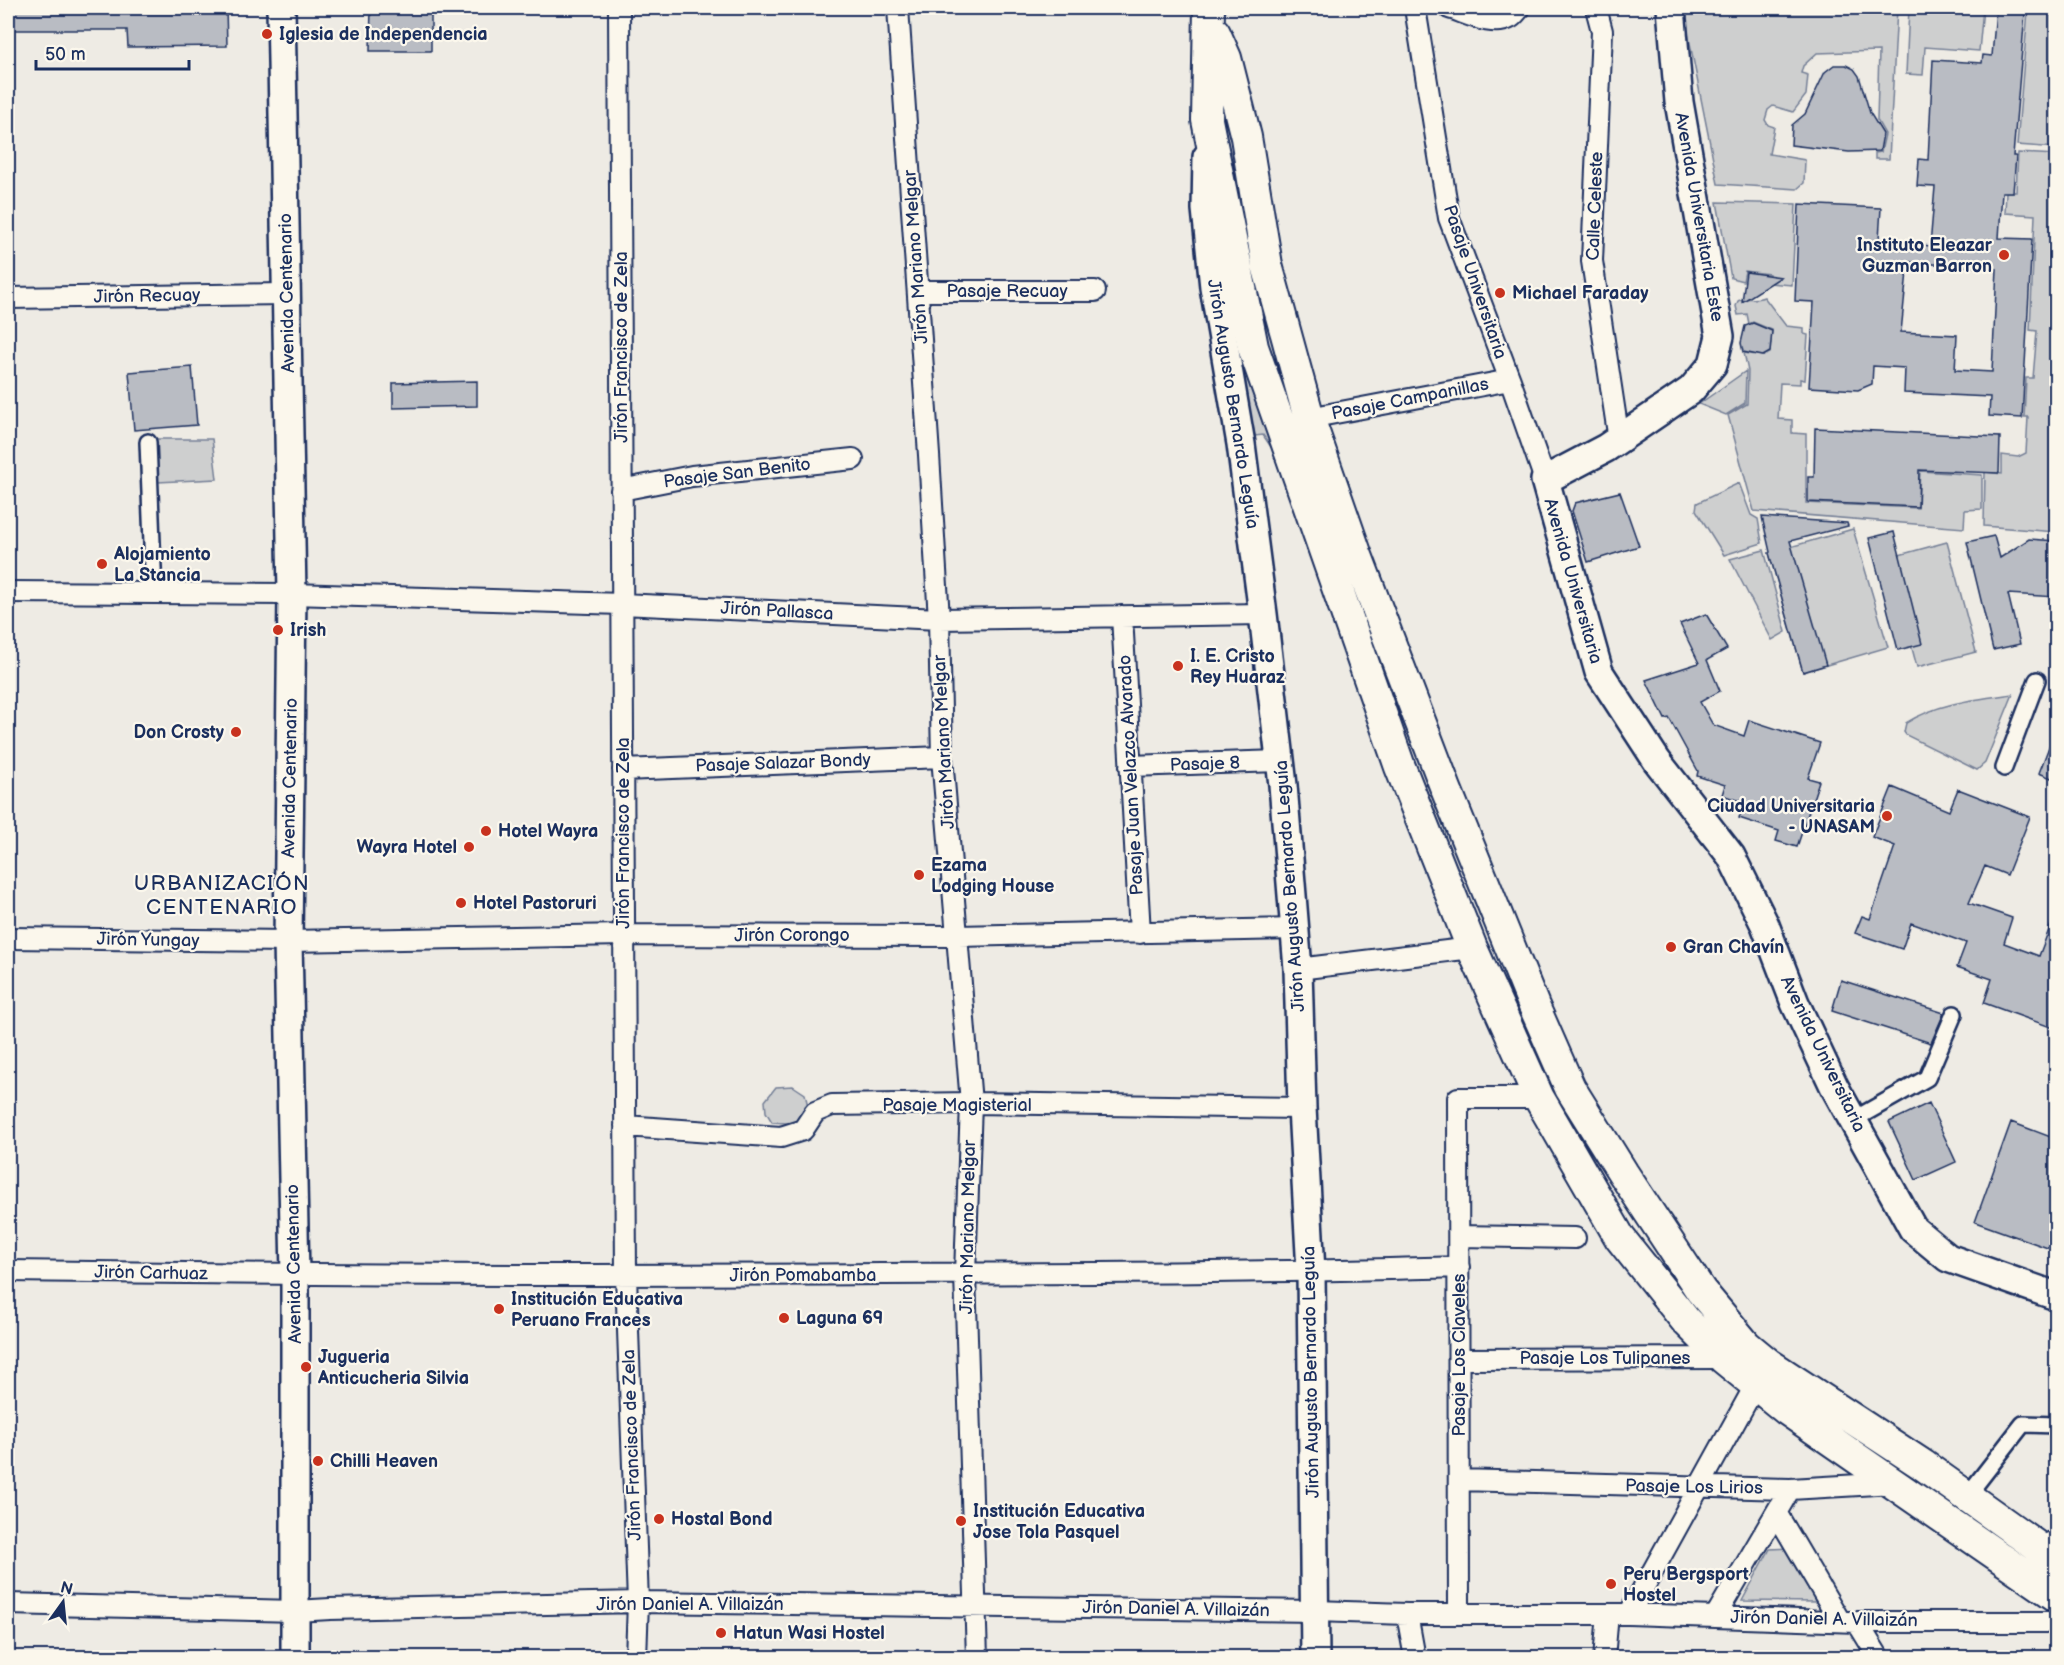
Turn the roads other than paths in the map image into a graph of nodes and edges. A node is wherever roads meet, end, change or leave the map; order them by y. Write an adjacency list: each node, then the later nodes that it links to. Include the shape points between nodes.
1 (282, 8): 13 (main road, Avenida Centenario)
2 (619, 8): 21 (street, Jirón Francisco de Zela)
3 (898, 8): 11 (street, Jirón Mariano Melgar)
4 (1415, 8): 15 (street, Pasaje Universitaria, via 1449,218)
5 (1449, 8): 6 (street, via 1500,22 1511,18)
6 (1520, 8)
7 (1596, 8): 17 (street, Calle Celeste, via 1602,31 1592,261)
8 (1671, 8): 17 (main road, Avenida Universitaria Este, via 1679,102 1720,336 1713,364 1691,390)
9 (1210, 14): 10 (main road); 16 (main road, via 1246,137 1267,265)
10 (1207, 120): 26 (main road, Jirón Augusto Bernardo Leguía, via 1206,209 1214,287 1241,444); 41 (main road, via 1253,347 1400,767)
11 (918, 291): 12 (street, Pasaje Recuay); 28 (street, Jirón Mariano Melgar)
12 (1095, 291)
13 (287, 294): 14 (street, Jirón Recuay); 24 (main road, Avenida Centenario)
14 (8, 298)
15 (1510, 380): 16 (street, Pasaje Campanillas); 20 (street, Pasaje Universitaria)
16 (1309, 418): 58 (main road, via 1356,554 1446,789 1567,1083)
17 (1619, 440): 20 (main road, Avenida Universitaria Este)
18 (148, 442): 23 (street)
19 (853, 459): 21 (street, Pasaje San Benito, via 692,476)
20 (1545, 480): 47 (main road, Avenida Universitaria, via 1599,672 1657,761 1731,856 1765,925 1795,1003)
21 (621, 490): 25 (street, Jirón Francisco de Zela)
22 (8, 592): 23 (street, Jirón Pallasca)
23 (154, 593): 24 (street, Jirón Pallasca)
24 (292, 594): 25 (street, Jirón Pallasca); 40 (main road, Avenida Centenario)
25 (622, 604): 28 (street, Jirón Pallasca); 34 (street, Jirón Francisco de Zela)
26 (1263, 614): 27 (street, Jirón Pallasca); 31 (main road, Jirón Augusto Bernardo Leguía)
27 (1122, 616): 28 (street, Jirón Pallasca); 32 (street, Pasaje Juan Velazco Alvarado)
28 (939, 619): 30 (street, Jirón Mariano Melgar)
29 (2037, 680): 33 (street)
30 (942, 757): 34 (street, Pasaje Salazar Bondy); 38 (street, Jirón Mariano Melgar)
31 (1281, 761): 32 (street, Pasaje 8); 35 (main road, Jirón Augusto Bernardo Leguía)
32 (1130, 766): 36 (street, Pasaje Juan Velazco Alvarado)
33 (2004, 768)
34 (623, 770): 37 (street, Jirón Francisco de Zela)
35 (1295, 929): 36 (street, Jirón Corongo); 42 (main road, Jirón Augusto Bernardo Leguía)
36 (1140, 933): 38 (street, Jirón Corongo)
37 (624, 935): 38 (street, Jirón Corongo); 40 (street, Jirón Corongo); 48 (street, Jirón Francisco de Zela)
38 (958, 936): 45 (street, Jirón Mariano Melgar)
39 (8, 938): 40 (street, Jirón Yungay)
40 (288, 941): 55 (main road, Avenida Centenario)
41 (1472, 948): 42 (street); 44 (main road)
42 (1298, 969): 46 (main road, Jirón Augusto Bernardo Leguía)
43 (1954, 1014): 47 (street, via 1927,1078)
44 (1539, 1098): 49 (street, Pasaje Los Claveles, via 1458,1098); 58 (main road, via 1620,1238 1686,1321)
45 (971, 1103): 46 (street, Pasaje Magisterial); 48 (street, Pasaje Magisterial, via 832,1106 815,1112 803,1130 781,1137); 54 (street, Jirón Mariano Melgar)
46 (1302, 1108): 53 (main road, Jirón Augusto Bernardo Leguía)
47 (1853, 1120): 57 (main road, Avenida Universitaria, via 1913,1229 1948,1258)
48 (625, 1126): 56 (street, Jirón Francisco de Zela)
49 (1459, 1236): 50 (street); 51 (street, Pasaje Los Claveles)
50 (1575, 1238)
51 (1459, 1267): 53 (street, Jirón Pomabamba); 59 (street, Pasaje Los Claveles)
52 (8, 1271): 55 (street, Jirón Carhuaz)
53 (1311, 1272): 54 (street, Jirón Pomabamba); 75 (main road, Jirón Augusto Bernardo Leguía)
54 (965, 1274): 56 (street, Jirón Pomabamba); 73 (street, Jirón Mariano Melgar)
55 (295, 1275): 56 (street, Jirón Pomabamba); 74 (main road, Avenida Centenario)
56 (626, 1276): 71 (street, Jirón Francisco de Zela)
57 (2056, 1296)
58 (1735, 1351): 59 (street, Pasaje Los Tulipanes); 60 (main road)
59 (1460, 1359): 63 (street, Pasaje Los Claveles)
60 (1762, 1373): 62 (main road); 64 (main road, via 1787,1410); 65 (street)
61 (2056, 1425): 67 (street, via 2023,1424)
62 (1923, 1466): 64 (street, Pasaje Los Lirios); 67 (main road)
63 (1459, 1480): 65 (street, Pasaje Los Lirios); 76 (street, Pasaje Los Claveles)
64 (1892, 1484): 66 (street, Pasaje Los Lirios); 70 (main road)
65 (1697, 1488): 66 (street, Pasaje Los Lirios); 79 (street)
66 (1790, 1489): 68 (street)
67 (1967, 1497): 69 (main road)
68 (1777, 1514): 80 (street); 81 (street)
69 (2050, 1548)
70 (2056, 1596)
71 (638, 1602): 73 (street, Jirón Daniel A. Villaizán); 74 (street, Jirón Daniel A. Villaizán); 84 (street, Jirón Francisco de Zela)
72 (8, 1604): 74 (street, Jirón Daniel A. Villaizán)
73 (974, 1606): 75 (street, Jirón Daniel A. Villaizán); 85 (street, Jirón Mariano Melgar)
74 (296, 1611): 83 (main road, Avenida Centenario)
75 (1315, 1611): 77 (street, Jirón Daniel A. Villaizán); 86 (main road, Jirón Augusto Bernardo Leguía)
76 (1459, 1613): 77 (street, Jirón Daniel A. Villaizán); 78 (street, Jirón Daniel A. Villaizán)
77 (1407, 1614): 87 (street)
78 (1608, 1614): 79 (street, Jirón Daniel A. Villaizán); 88 (street)
79 (1629, 1614): 80 (street, Jirón Daniel A. Villaizán)
80 (1715, 1617): 81 (street, Jirón Daniel A. Villaizán)
81 (1849, 1621): 82 (street, Jirón Daniel A. Villaizán); 89 (street)
82 (2056, 1622)
83 (295, 1658)
84 (636, 1658)
85 (977, 1658)
86 (1315, 1658)
87 (1415, 1658)
88 (1604, 1658)
89 (1879, 1658)

